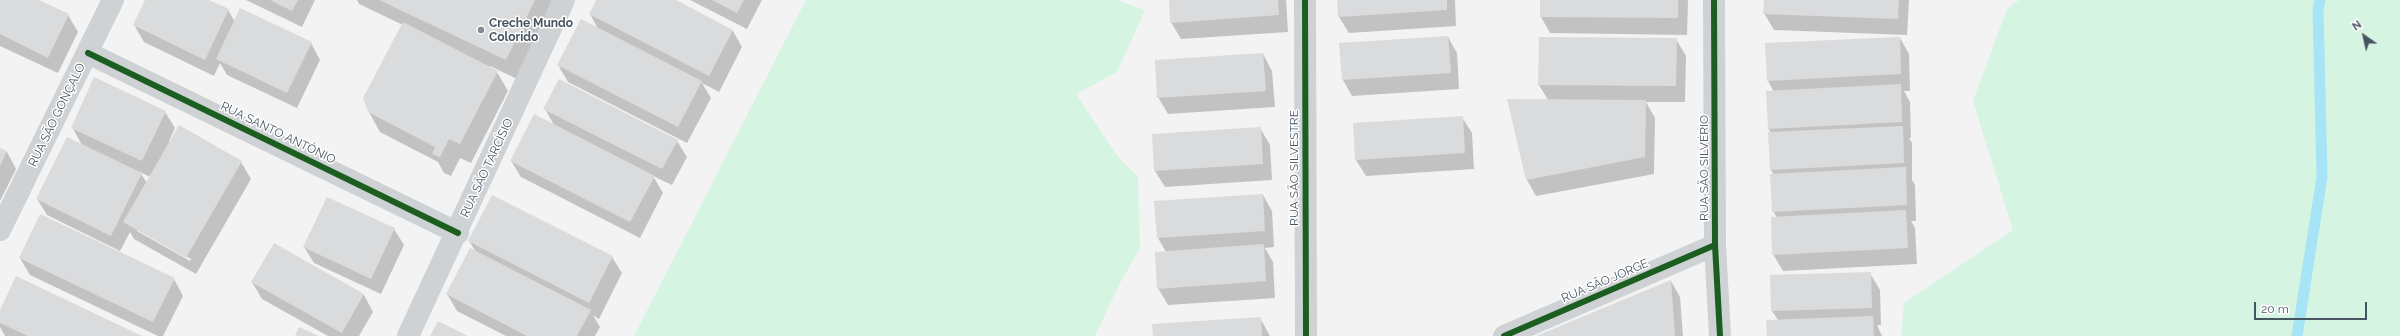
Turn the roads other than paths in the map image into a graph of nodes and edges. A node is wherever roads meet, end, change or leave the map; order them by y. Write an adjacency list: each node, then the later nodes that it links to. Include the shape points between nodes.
1 (113, 0): 5 (street, RUA SÃO GONÇALO)
2 (564, 0): 7 (street, RUA SÃO TARCÍSIO)
3 (1305, 0): 10 (street, RUA SÃO SILVESTRE)
4 (1714, 0): 8 (street, RUA SÃO SILVÉRIO)
5 (88, 52): 6 (street, RUA SÃO GONÇALO); 7 (street, RUA SANTO ANTÔNIO)
6 (0, 230)
7 (458, 233): 9 (street, RUA SÃO TARCÍSIO)
8 (1715, 245): 11 (street, RUA SÃO JORGE); 12 (street, RUA SÃO SILVÉRIO)
9 (408, 336)
10 (1306, 336)
11 (1504, 336)
12 (1720, 336)

